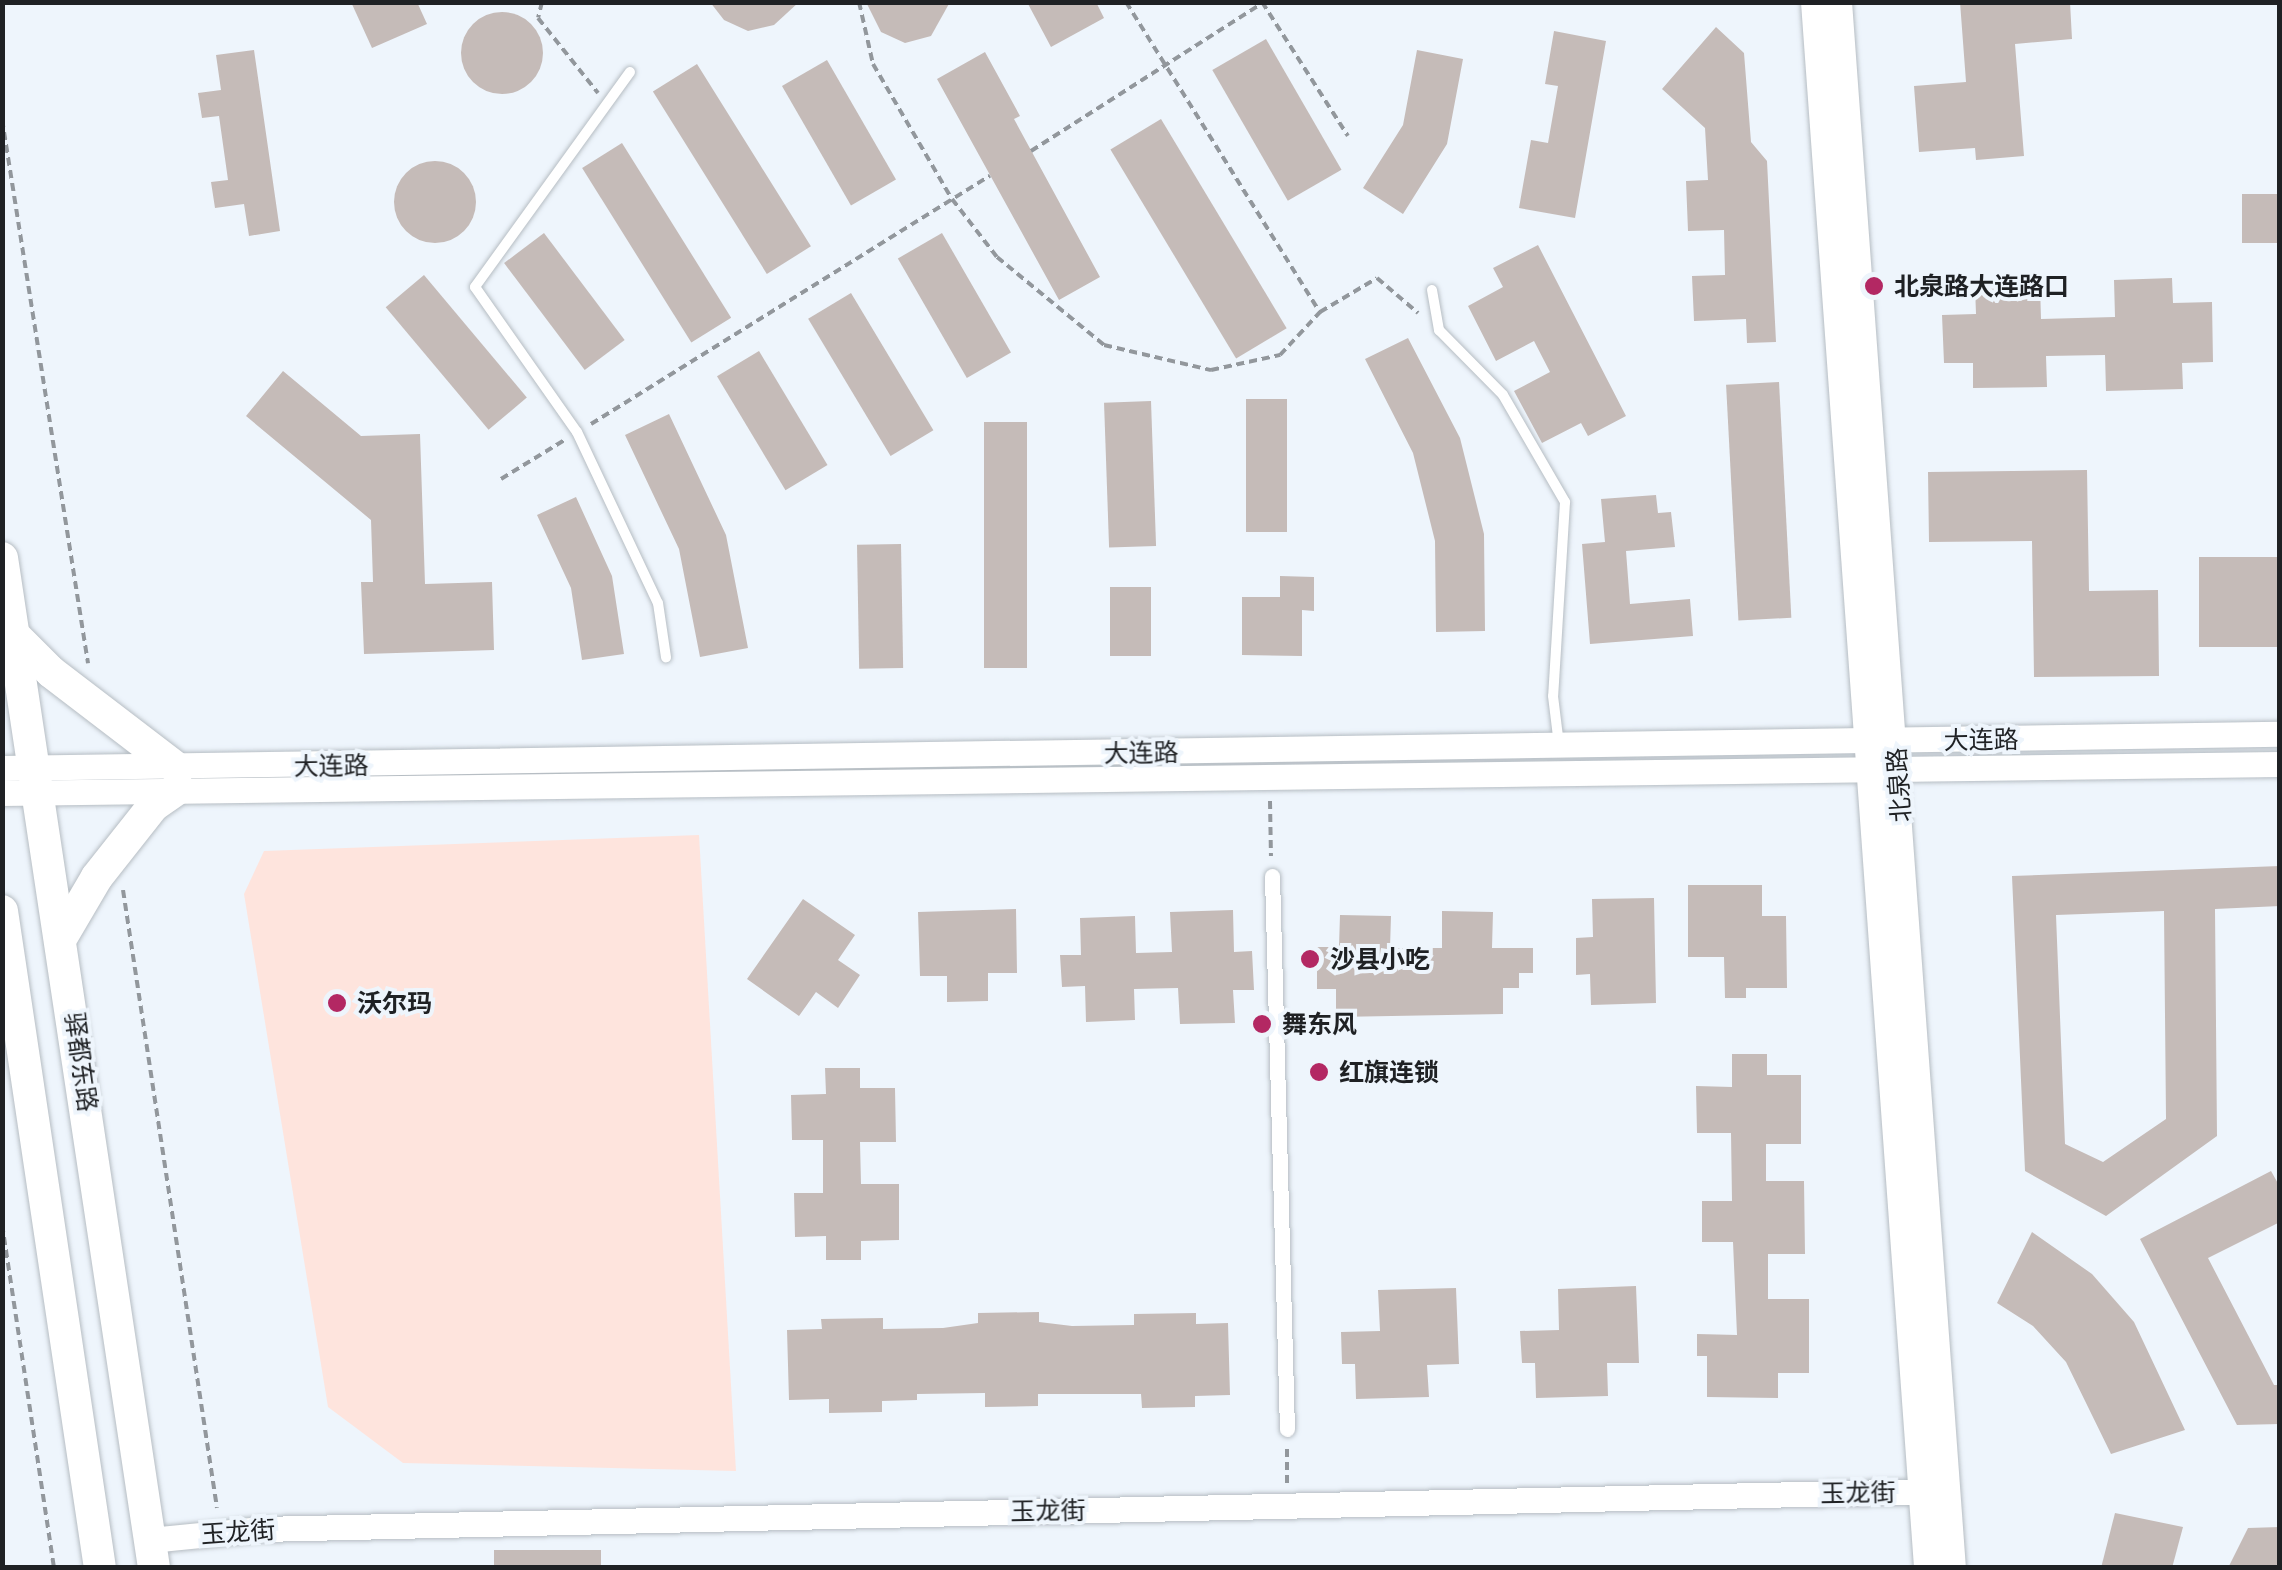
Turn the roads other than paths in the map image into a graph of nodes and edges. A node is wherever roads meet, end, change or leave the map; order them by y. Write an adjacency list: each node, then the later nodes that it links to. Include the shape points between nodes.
1 (1816, 2): 9 (main road, 北泉路)
2 (1838, 2): 9 (main road, 北泉路)
3 (630, 72): 7 (lane, via 474,287 577,432 658,603)
4 (1432, 290): 10 (lane, via 1439,330 1503,394 1565,502 1553,696)
5 (2, 558): 6 (highway, 驿都东路)
6 (14, 634): 15 (highway, 驿都东路); 16 (highway)
7 (666, 657)
8 (2280, 734): 9 (street, 大连路)
9 (1883, 742): 10 (street, 大连路); 13 (main road, 北泉路)
10 (1559, 747): 14 (lane); 16 (street, 大连路)
11 (2280, 764): 13 (street, 大连路)
12 (2, 768): 15 (street, 大连路)
13 (1886, 773): 14 (street, 大连路); 22 (main road, 北泉路)
14 (1562, 776): 16 (street, 大连路)
15 (38, 779): 16 (street, 大连路); 17 (street, 大连路); 20 (highway, 驿都东路)
16 (178, 779): 20 (highway, via 97,877)
17 (2, 793)
18 (1272, 876): 21 (street)
19 (2, 912): 24 (highway)
20 (62, 934): 23 (highway, 驿都东路)
21 (1287, 1430)
22 (1934, 1491): 23 (street, 玉龙街, via 261,1529); 25 (main road, 北泉路); 26 (main road, 北泉路)
23 (152, 1554)
24 (100, 1568)
25 (1928, 1568)
26 (1952, 1568)

